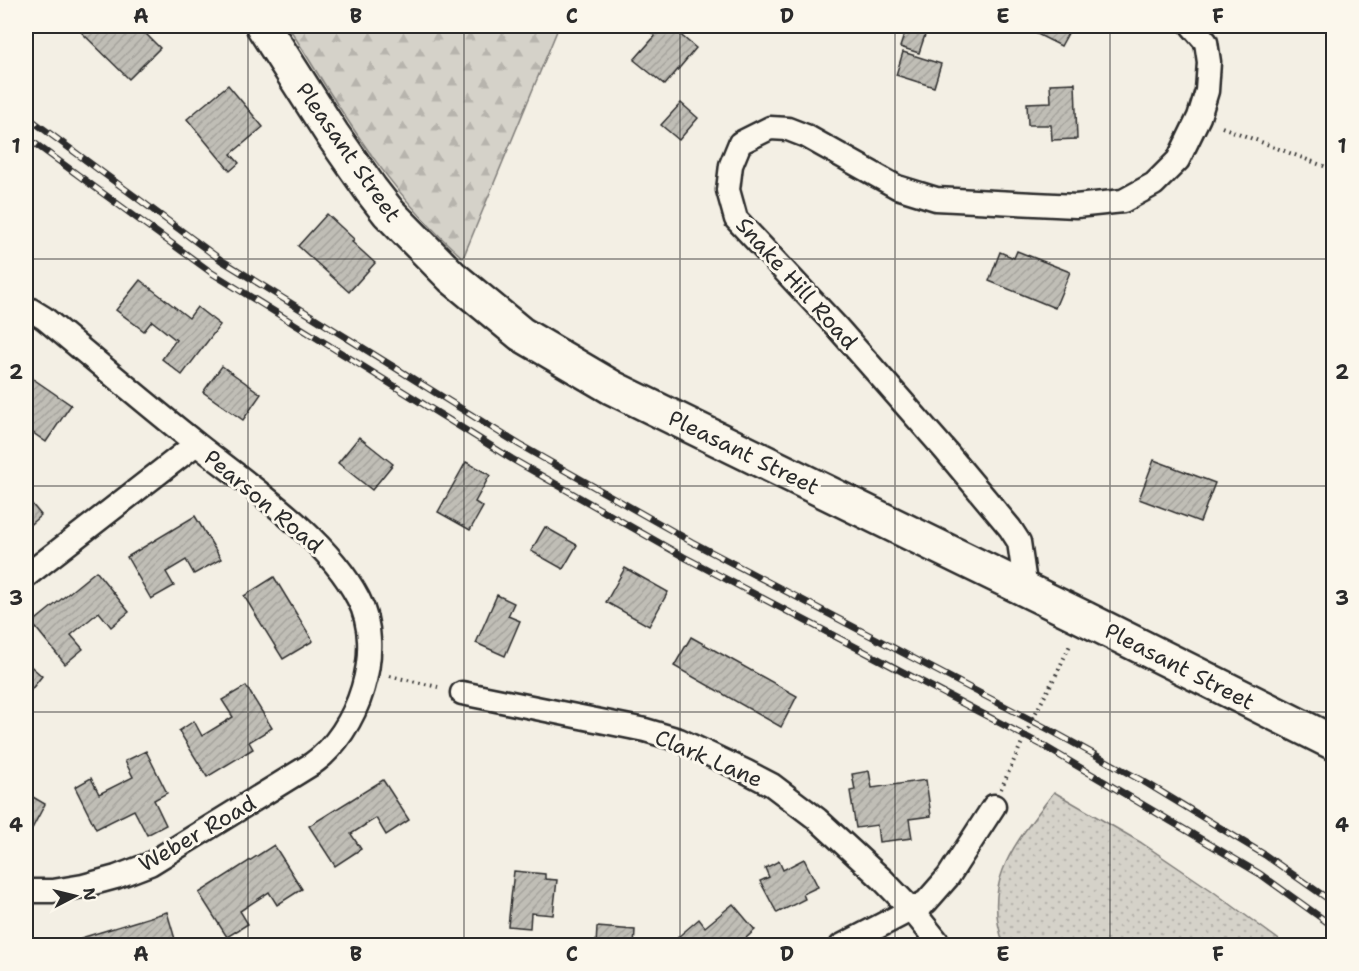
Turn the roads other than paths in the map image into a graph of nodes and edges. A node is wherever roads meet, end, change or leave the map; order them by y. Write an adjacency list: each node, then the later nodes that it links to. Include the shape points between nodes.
1 (263, 26): 6 (main road, Pleasant Street, via 332,134 389,213 452,278 521,334 613,388)
2 (1192, 26): 6 (street, Snake Hill Road, via 1206,42 1209,62 1207,91 1198,117 1178,160 1154,184 1123,201 1076,206 936,199 897,187 788,129 770,128 740,143 731,165 728,190 736,219 836,326 1010,528 1019,542)
3 (26, 307): 4 (street, Pearson Road)
4 (196, 444): 5 (street); 9 (street, Pearson Road, via 324,550 359,598 366,617 367,670 353,716)
5 (26, 576)
6 (1026, 590): 8 (main road, Pleasant Street)
7 (462, 693): 12 (street, Clark Lane, via 645,730 722,759 772,785 817,819)
8 (1334, 743)
9 (325, 756): 11 (street, Weber Road, via 150,864 83,886)
10 (997, 798): 12 (street, via 948,877 926,902)
11 (26, 891)
12 (912, 910): 13 (street); 14 (street, Clark Lane)
13 (841, 945)
14 (941, 945)

